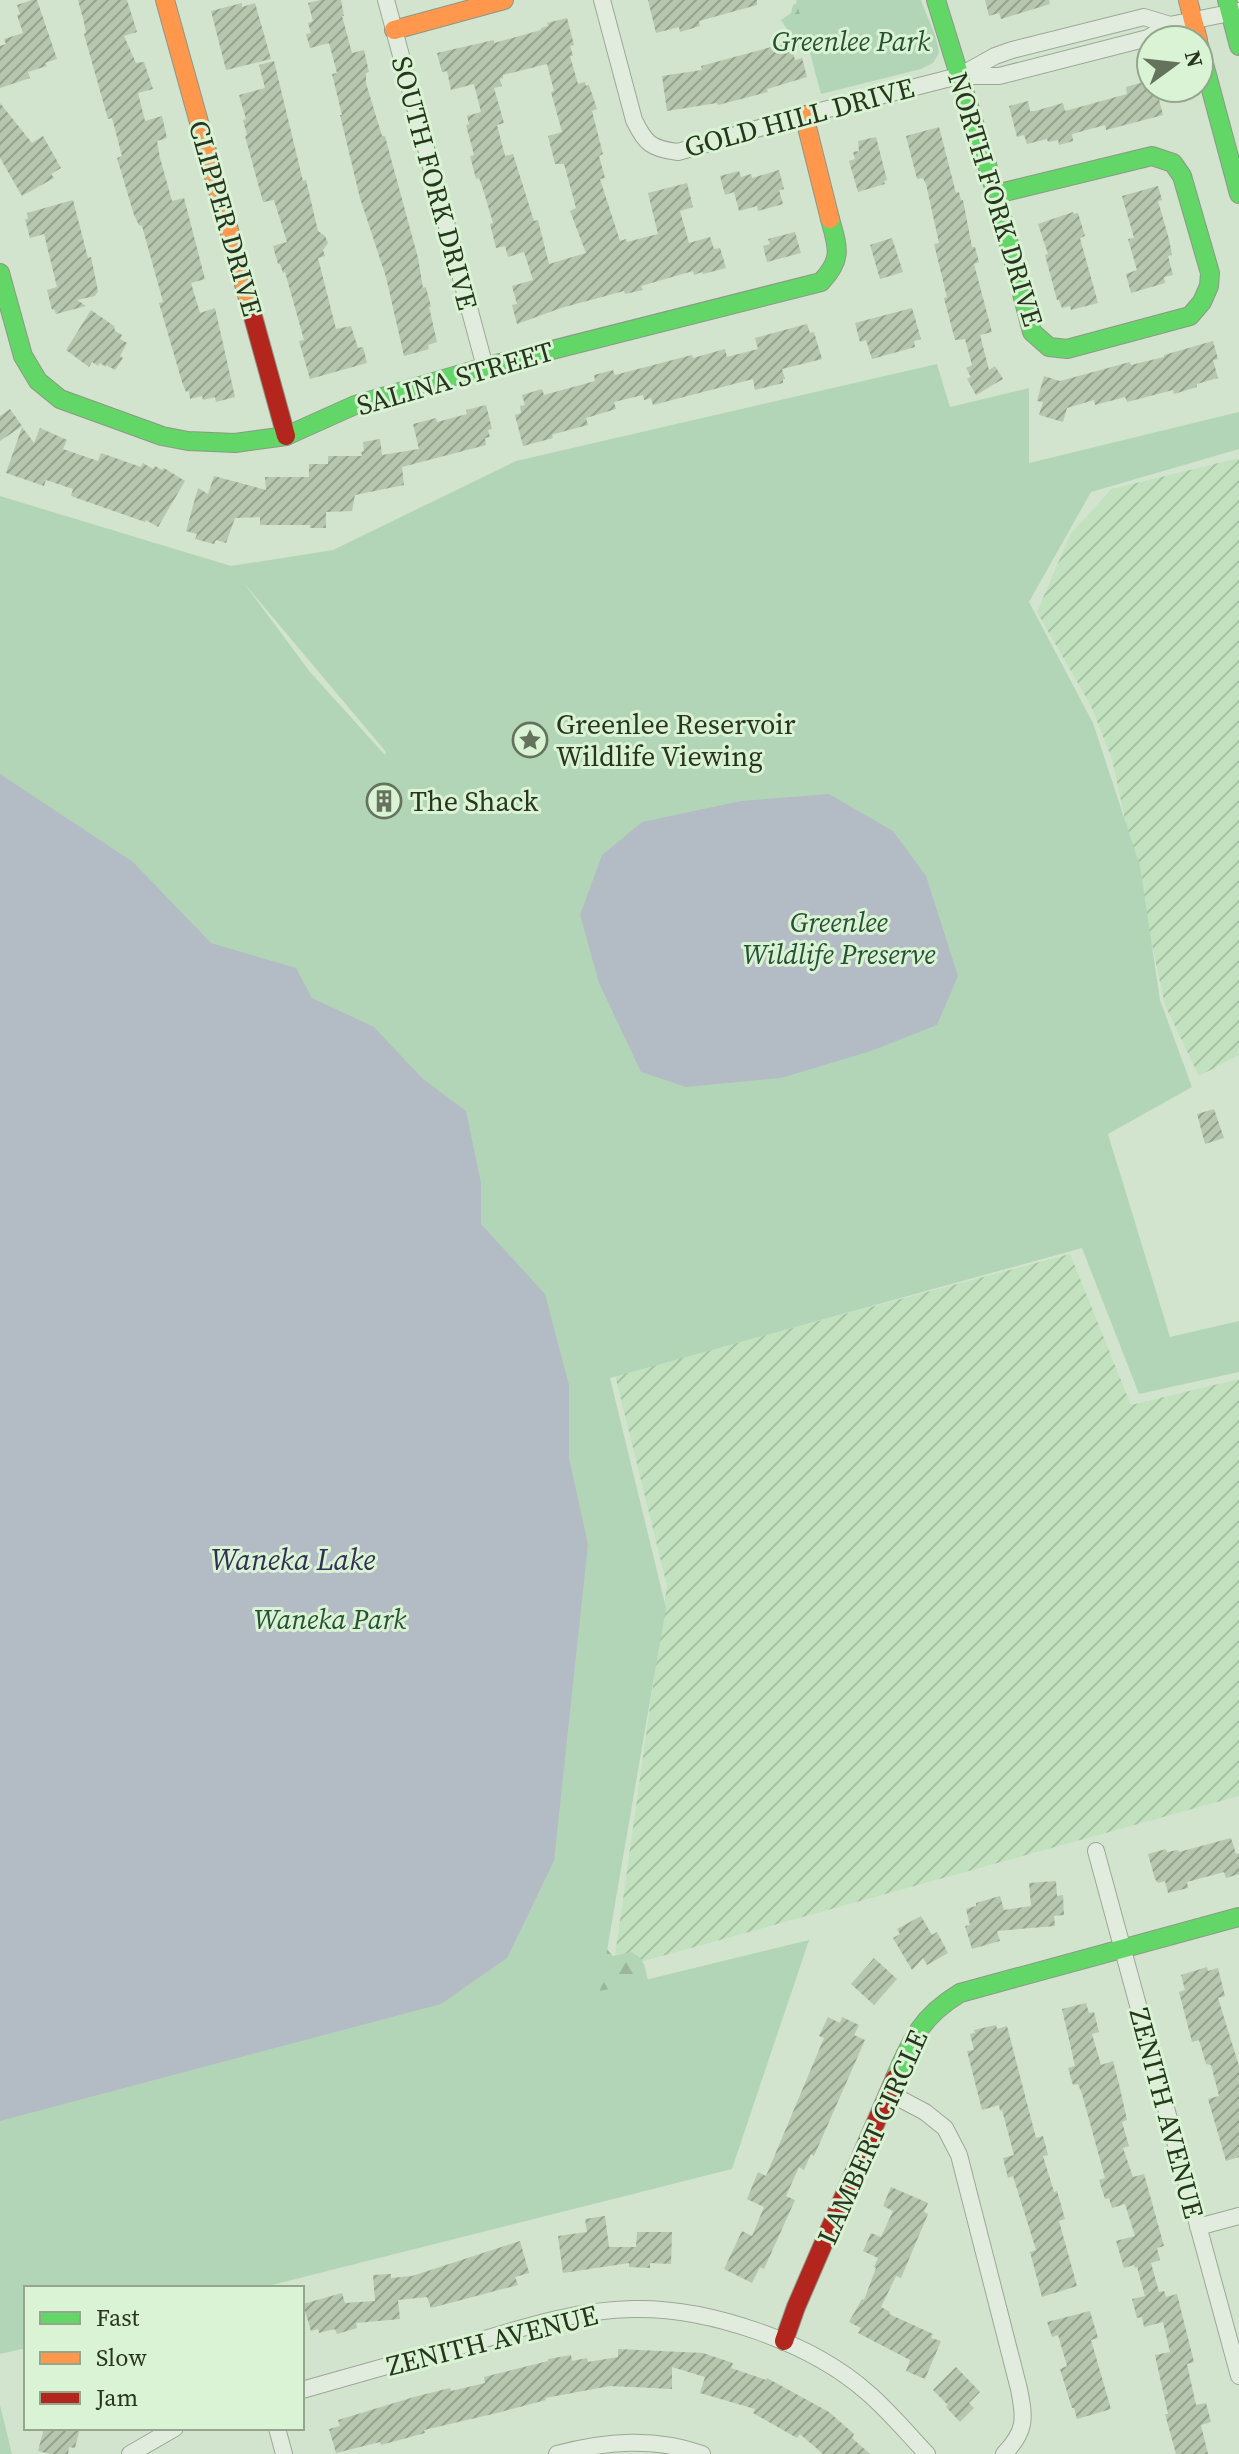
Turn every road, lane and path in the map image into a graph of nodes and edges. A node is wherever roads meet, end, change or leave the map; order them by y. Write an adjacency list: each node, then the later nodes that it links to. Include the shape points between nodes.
1 (165, 0): 19 (street, CLIPPER DRIVE)
2 (386, 0): 10 (street, SOUTH FORK DRIVE)
3 (504, 0): 10 (street)
4 (602, 0): 14 (street, GOLD HILL DRIVE, via 634,120 643,138 658,149 678,152)
5 (936, 0): 12 (street, NORTH FORK DRIVE)
6 (1188, 0): 8 (street)
7 (1232, 8): 8 (street, GOLD HILL DRIVE); 11 (street)
8 (1193, 20): 9 (street); 12 (street, GOLD HILL DRIVE, via 1148,38 999,76)
9 (1194, 24)
10 (394, 30): 18 (street, SOUTH FORK DRIVE)
11 (1239, 46)
12 (958, 76): 14 (street, GOLD HILL DRIVE); 15 (street, NORTH FORK DRIVE)
13 (1215, 104): 16 (street)
14 (804, 115): 18 (street, SALINA STREET, via 838,249 834,268 821,282)
15 (996, 194): 15 (street, NORTH FORK DRIVE, via 1152,156 1173,163 1182,176 1210,273 1205,302 1190,316 1067,349 1049,347 1032,332)
16 (1239, 194)
17 (0, 273): 19 (street, SALINA STREET, via 23,356 38,381 60,399 188,441 235,443)
18 (485, 367): 19 (street, SALINA STREET, via 355,405)
19 (286, 436)
20 (1096, 1851): 22 (street, ZENITH AVENUE)
21 (1239, 1917): 22 (street, LAMBERT CIRCLE)
22 (1123, 1950): 23 (street, LAMBERT CIRCLE, via 960,1993 920,2026); 25 (street, ZENITH AVENUE)
23 (889, 2093): 26 (street, LAMBERT CIRCLE); 36 (street, via 945,2128 959,2155 1024,2415 1018,2439)
24 (1239, 2216): 25 (street)
25 (1198, 2227): 27 (street, ZENITH AVENUE)
26 (784, 2341): 28 (street, ZENITH AVENUE, via 693,2313 632,2309 572,2315); 35 (street, ZENITH AVENUE, via 867,2391)
27 (1239, 2376)
28 (304, 2389)
29 (172, 2430): 31 (street)
30 (278, 2430): 32 (street)
31 (130, 2454)
32 (284, 2454)
33 (557, 2454): 34 (street, via 592,2444 637,2441)
34 (702, 2454)
35 (927, 2454)
36 (1004, 2454)

